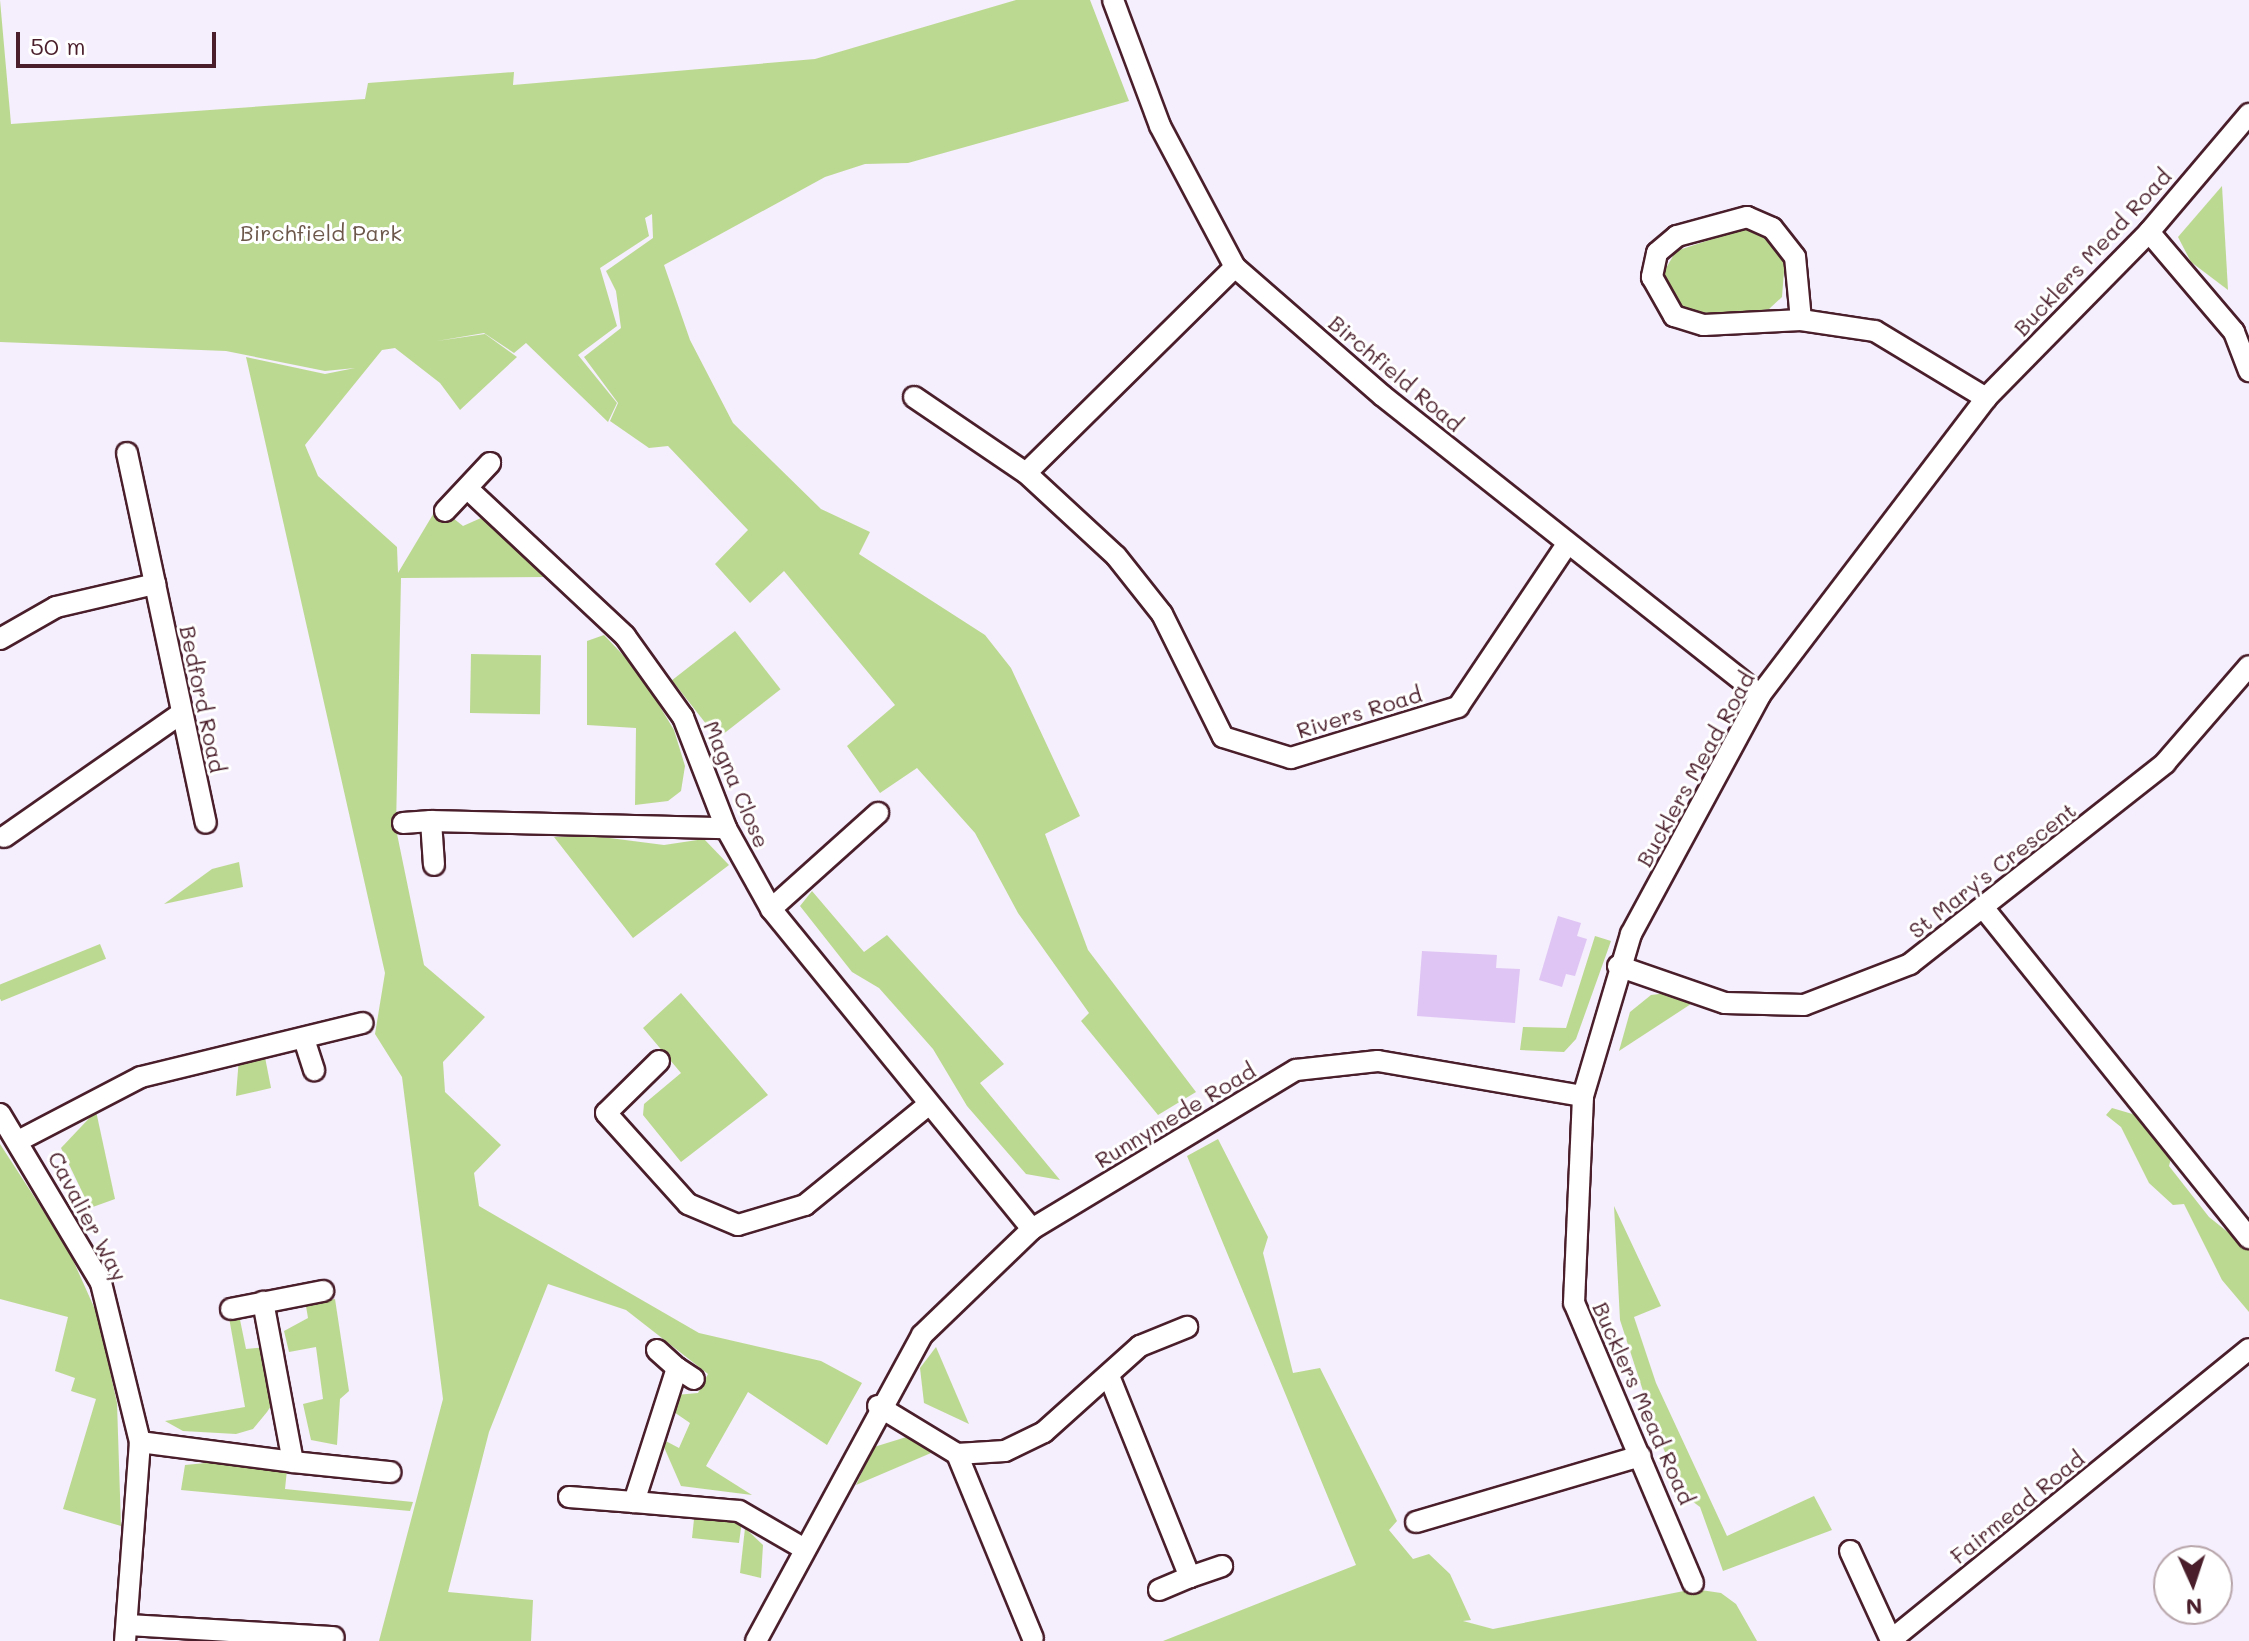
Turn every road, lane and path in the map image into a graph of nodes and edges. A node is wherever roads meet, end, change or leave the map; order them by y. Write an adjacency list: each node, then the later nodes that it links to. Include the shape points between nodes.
1 (1113, 0): 4 (street, Birchfield Road, via 1160,126)
2 (2249, 114): 3 (street, Bucklers Mead Road)
3 (2149, 232): 6 (street, via 2234,332); 8 (street, Bucklers Mead Road)
4 (1235, 267): 11 (street); 14 (street, Birchfield Road)
5 (1801, 320): 5 (street, via 1704,325 1674,316 1652,277 1657,253 1677,236 1747,217 1772,228 1795,257); 8 (street, via 1875,331)
6 (2249, 371)
7 (914, 397): 11 (street, Rivers Road)
8 (1986, 398): 18 (street, Bucklers Mead Road)
9 (127, 453): 15 (street, Bedford Road)
10 (490, 463): 12 (street)
11 (1026, 473): 14 (street, Rivers Road, via 1116,556 1162,614 1223,737 1291,758 1458,707)
12 (468, 489): 13 (street); 24 (street, Magna Close, via 625,636 683,717)
13 (445, 511)
14 (1567, 544): 18 (street, Birchfield Road)
15 (155, 584): 16 (street, via 56,607); 19 (street, Bedford Road)
16 (0, 639)
17 (2249, 666): 28 (street, St Mary's Crescent, via 2165,763)
18 (1760, 695): 29 (street, Bucklers Mead Road)
19 (179, 715): 22 (street, Bedford Road); 25 (street)
20 (878, 813): 27 (street)
21 (431, 821): 23 (street); 24 (street); 26 (street)
22 (206, 823)
23 (403, 823)
24 (726, 828): 27 (street, Magna Close)
25 (4, 837)
26 (434, 865)
27 (771, 909): 35 (street, Magna Close)
28 (1986, 911): 29 (street, St Mary's Crescent, via 1910,964 1804,1005 1725,1003); 39 (street)
29 (1618, 966): 34 (street, Bucklers Mead Road)
30 (363, 1023): 31 (street)
31 (304, 1039): 33 (street); 37 (street, via 141,1077)
32 (659, 1061): 35 (street, via 606,1113 688,1204 738,1225 805,1205)
33 (314, 1070)
34 (1583, 1096): 38 (street, Runnymede Road, via 1378,1061 1296,1070); 50 (street, Bucklers Mead Road, via 1574,1303)
35 (928, 1105): 38 (street, Magna Close)
36 (0, 1114): 37 (street, Cavalier Way)
37 (20, 1140): 48 (street, Cavalier Way, via 101,1283)
38 (1032, 1229): 47 (street, Runnymede Road, via 922,1335)
39 (2249, 1238)
40 (323, 1291): 41 (street)
41 (263, 1302): 42 (street); 51 (street)
42 (231, 1309)
43 (1187, 1327): 46 (street, via 1140,1346)
44 (2249, 1349): 57 (street, Fairmead Road, via 1891,1640)
45 (657, 1350): 54 (street, via 685,1374)
46 (1109, 1376): 49 (street, via 1044,1432 1005,1451); 59 (street)
47 (878, 1406): 49 (street); 56 (street, Runnymede Road)
48 (140, 1442): 51 (street); 62 (street, Cavalier Way)
49 (957, 1454): 64 (street)
50 (1640, 1456): 55 (street); 60 (street, Bucklers Mead Road)
51 (293, 1462): 52 (street)
52 (390, 1472)
53 (569, 1497): 54 (street)
54 (634, 1502): 56 (street, via 739,1511)
55 (1416, 1522)
56 (801, 1547): 66 (street, Runnymede Road)
57 (1850, 1551)
58 (1222, 1566): 59 (street)
59 (1190, 1577): 61 (street)
60 (1693, 1583)
61 (1159, 1590)
62 (128, 1633): 65 (street, Cavalier Way)
63 (334, 1637): 65 (street, Cavalier Way)
64 (1033, 1638)
65 (301, 1639)
66 (756, 1641)

